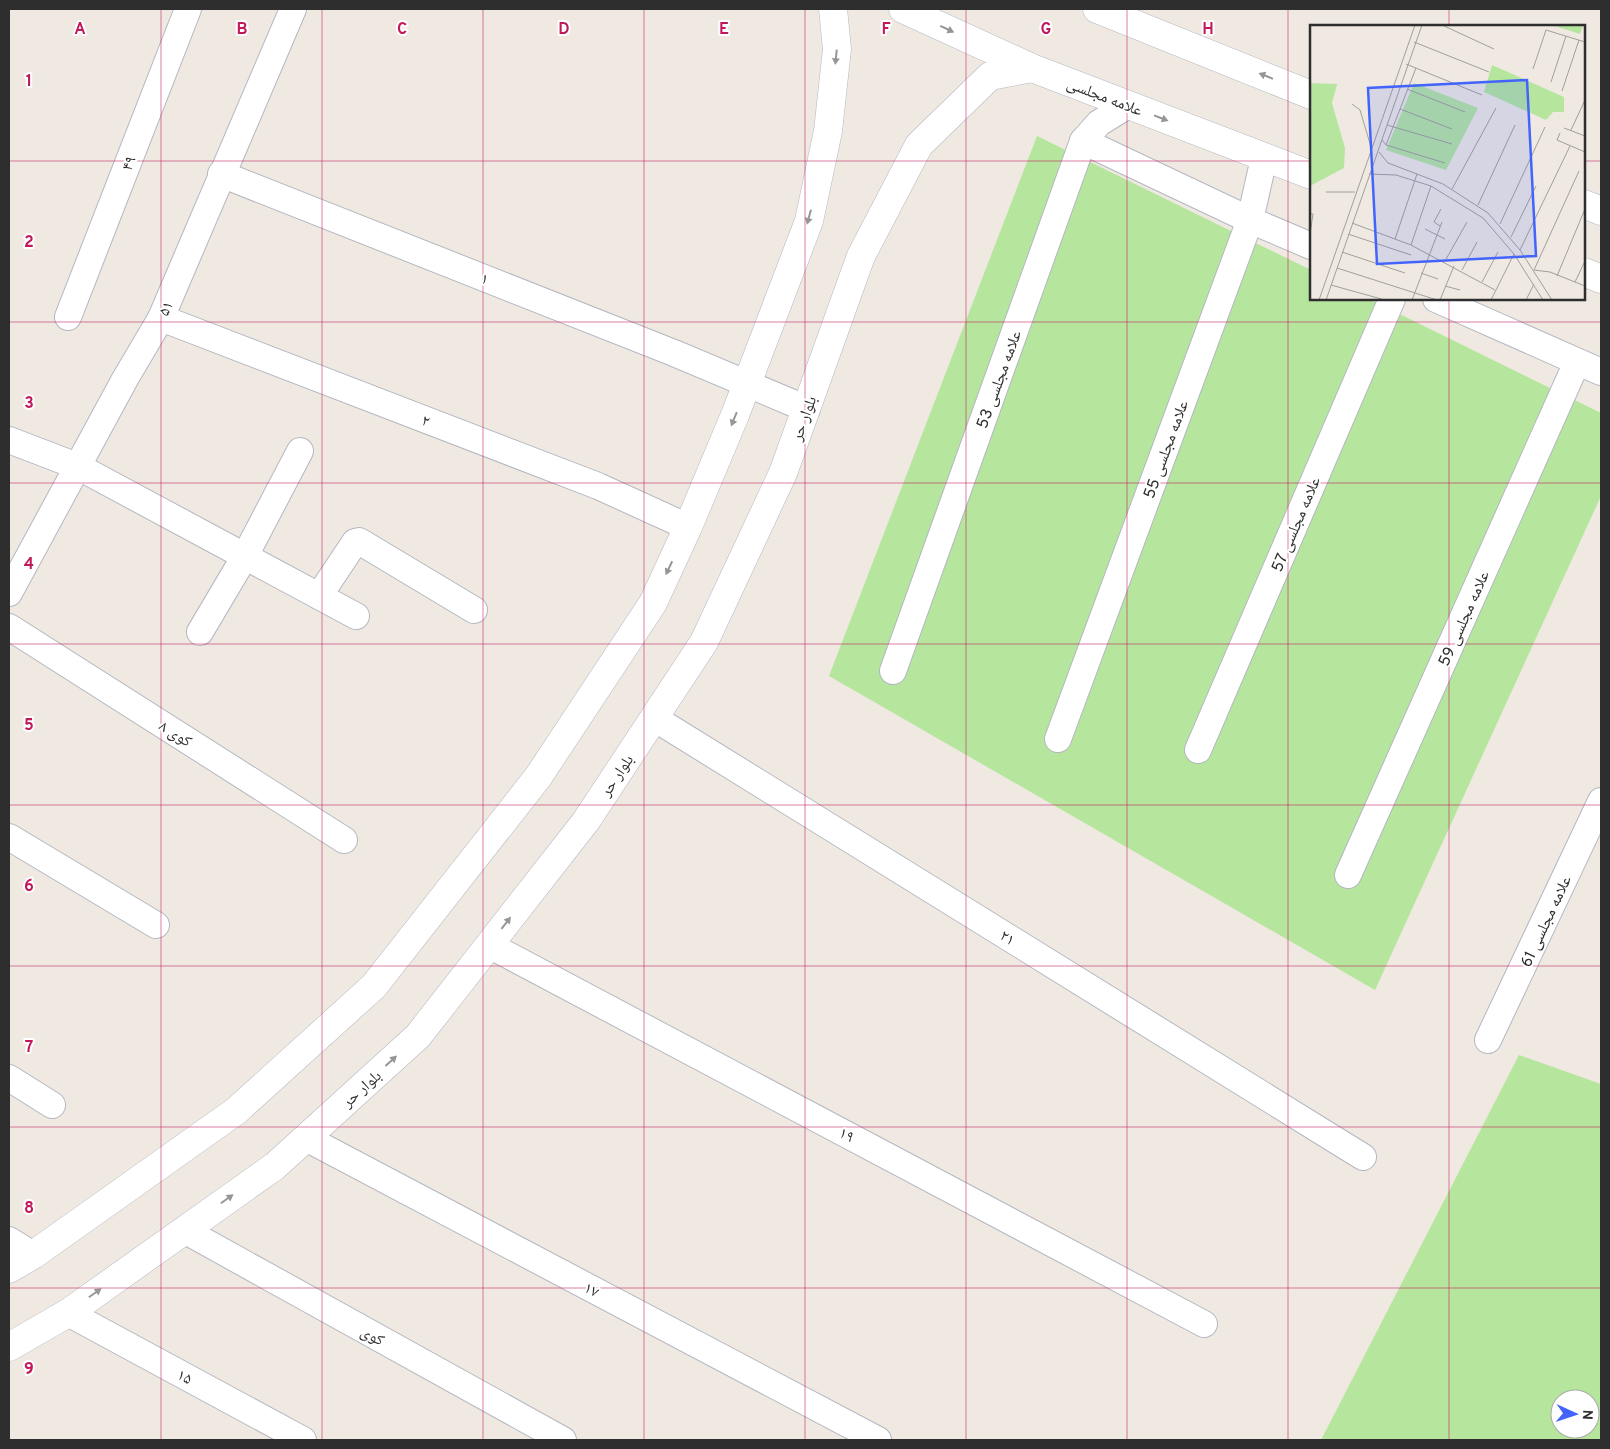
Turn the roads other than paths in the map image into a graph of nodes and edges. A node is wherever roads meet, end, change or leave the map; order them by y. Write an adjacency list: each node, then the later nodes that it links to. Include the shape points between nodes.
1 (188, 9): 21 (street, ۴۹)
2 (293, 9): 11 (street, ۵۱)
3 (833, 9): 25 (main road, one-way to 25, via 837,49 828,131 809,221)
4 (902, 9): 6 (main road, علامه مجلسی, one-way to 6)
5 (1097, 9): 7 (main road, one-way to 5)
6 (1032, 68): 8 (main road, علامه مجلسی); 26 (main road, بلوار حر, via 990,76 920,145 861,256)
7 (1310, 94)
8 (1128, 105): 9 (street, علامه مجلسی 53, via 1099,123); 10 (main road, علامه مجلسی, one-way to 10)
9 (1083, 141): 15 (street); 38 (street, علامه مجلسی 53)
10 (1264, 158): 12 (main road, علامه مجلسی); 15 (street, علامه مجلسی 55)
11 (221, 174): 22 (street, ۵۱); 25 (street, ۱)
12 (1310, 175)
13 (1585, 204): 14 (main road)
14 (1601, 211)
15 (1250, 220): 16 (street); 40 (street, علامه مجلسی 55)
16 (1310, 246)
17 (1585, 272): 18 (main road)
18 (1601, 279)
19 (1392, 300): 41 (street, علامه مجلسی 57)
20 (1438, 300): 23 (street)
21 (68, 317)
22 (162, 318): 29 (street, ۵۱); 30 (street, ۲, via 598,486)
23 (1577, 362): 24 (street); 45 (street, علامه مجلسی 59)
24 (1601, 372)
25 (747, 384): 26 (street, ۱); 30 (main road, one-way to 30)
26 (807, 409): 39 (main road, بلوار حر, via 782,473 704,642)
27 (9, 440): 29 (street)
28 (300, 450): 31 (street)
29 (78, 466): 31 (street); 32 (street, ۵۱)
30 (688, 527): 55 (main road, one-way to 55, via 653,603 538,777 374,986 236,1111)
31 (245, 556): 33 (street); 37 (street)
32 (9, 594)
33 (319, 596): 34 (street, via 359,540); 35 (street)
34 (474, 610)
35 (356, 616)
36 (9, 626): 44 (street, کوی ۸)
37 (200, 632)
38 (893, 671)
39 (654, 718): 47 (main road, بلوار حر, one-way to 39, via 586,821); 52 (street, ۲۱)
40 (1058, 739)
41 (1198, 750)
42 (1601, 801): 48 (street, علامه مجلسی 61)
43 (9, 837): 46 (street)
44 (344, 840)
45 (1348, 875)
46 (156, 925)
47 (490, 945): 51 (main road, بلوار حر, one-way to 47, via 418,1036); 58 (street, ۱۹)
48 (1488, 1040)
49 (9, 1078): 50 (street)
50 (52, 1105)
51 (306, 1138): 53 (main road, بلوار حر, one-way to 51, via 275,1166); 62 (street, ۱۷)
52 (1363, 1157)
53 (184, 1230): 57 (main road, بلوار حر, one-way to 53); 61 (street, کوی)
54 (9, 1240): 55 (street)
55 (33, 1255): 56 (main road)
56 (9, 1269)
57 (68, 1313): 59 (main road, بلوار حر); 60 (street, ۱۵)
58 (1204, 1324)
59 (9, 1347)
60 (303, 1440)
61 (563, 1440)
62 (878, 1440)

